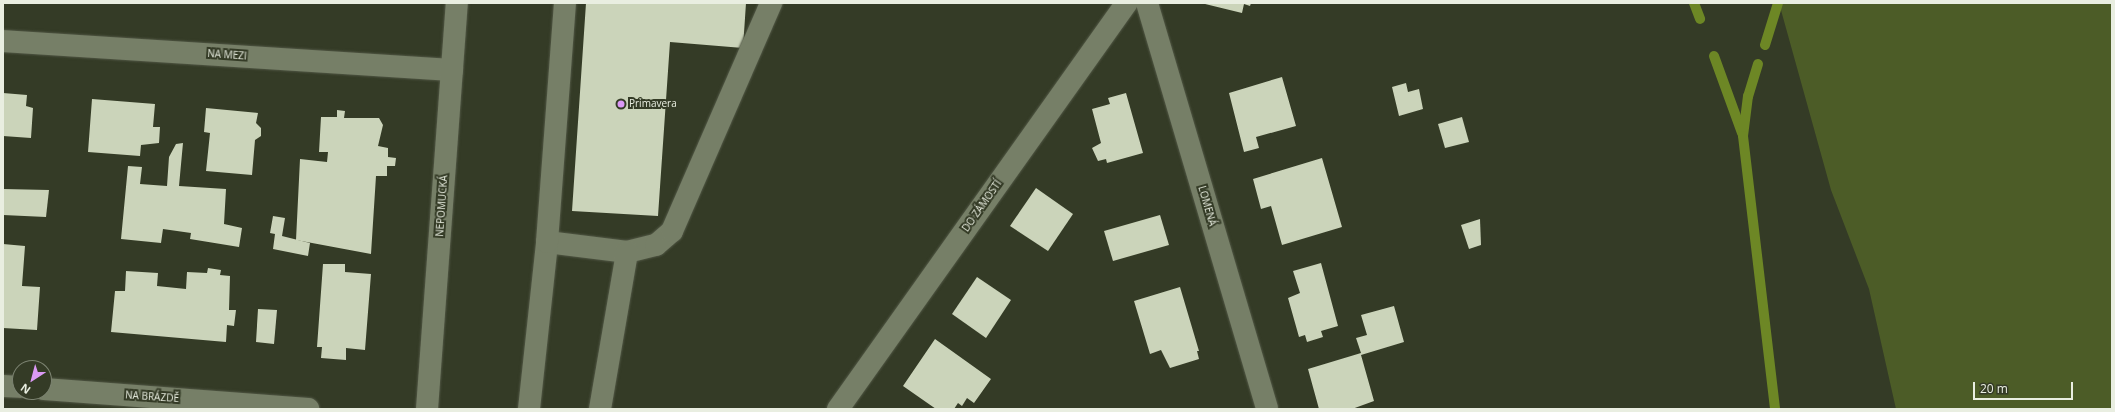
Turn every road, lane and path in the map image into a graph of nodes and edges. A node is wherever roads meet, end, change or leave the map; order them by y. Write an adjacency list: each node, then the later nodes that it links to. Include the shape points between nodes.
1 (457, 3): 7 (street, NEPOMUCKÁ)
2 (566, 3): 8 (street)
3 (771, 3): 9 (street, via 672,231 656,245)
4 (1126, 3): 15 (street, DO ZÁMOSTÍ)
5 (1147, 3): 16 (street, LOMENÁ)
6 (3, 41): 7 (street, NA MEZI)
7 (452, 70): 12 (street, NEPOMUCKÁ)
8 (546, 242): 9 (street); 13 (street)
9 (627, 252): 14 (street)
10 (52, 390): 11 (street, NA BRÁZDĚ)
11 (308, 409)
12 (428, 409)
13 (529, 409)
14 (600, 409)
15 (838, 409)
16 (1267, 409)

